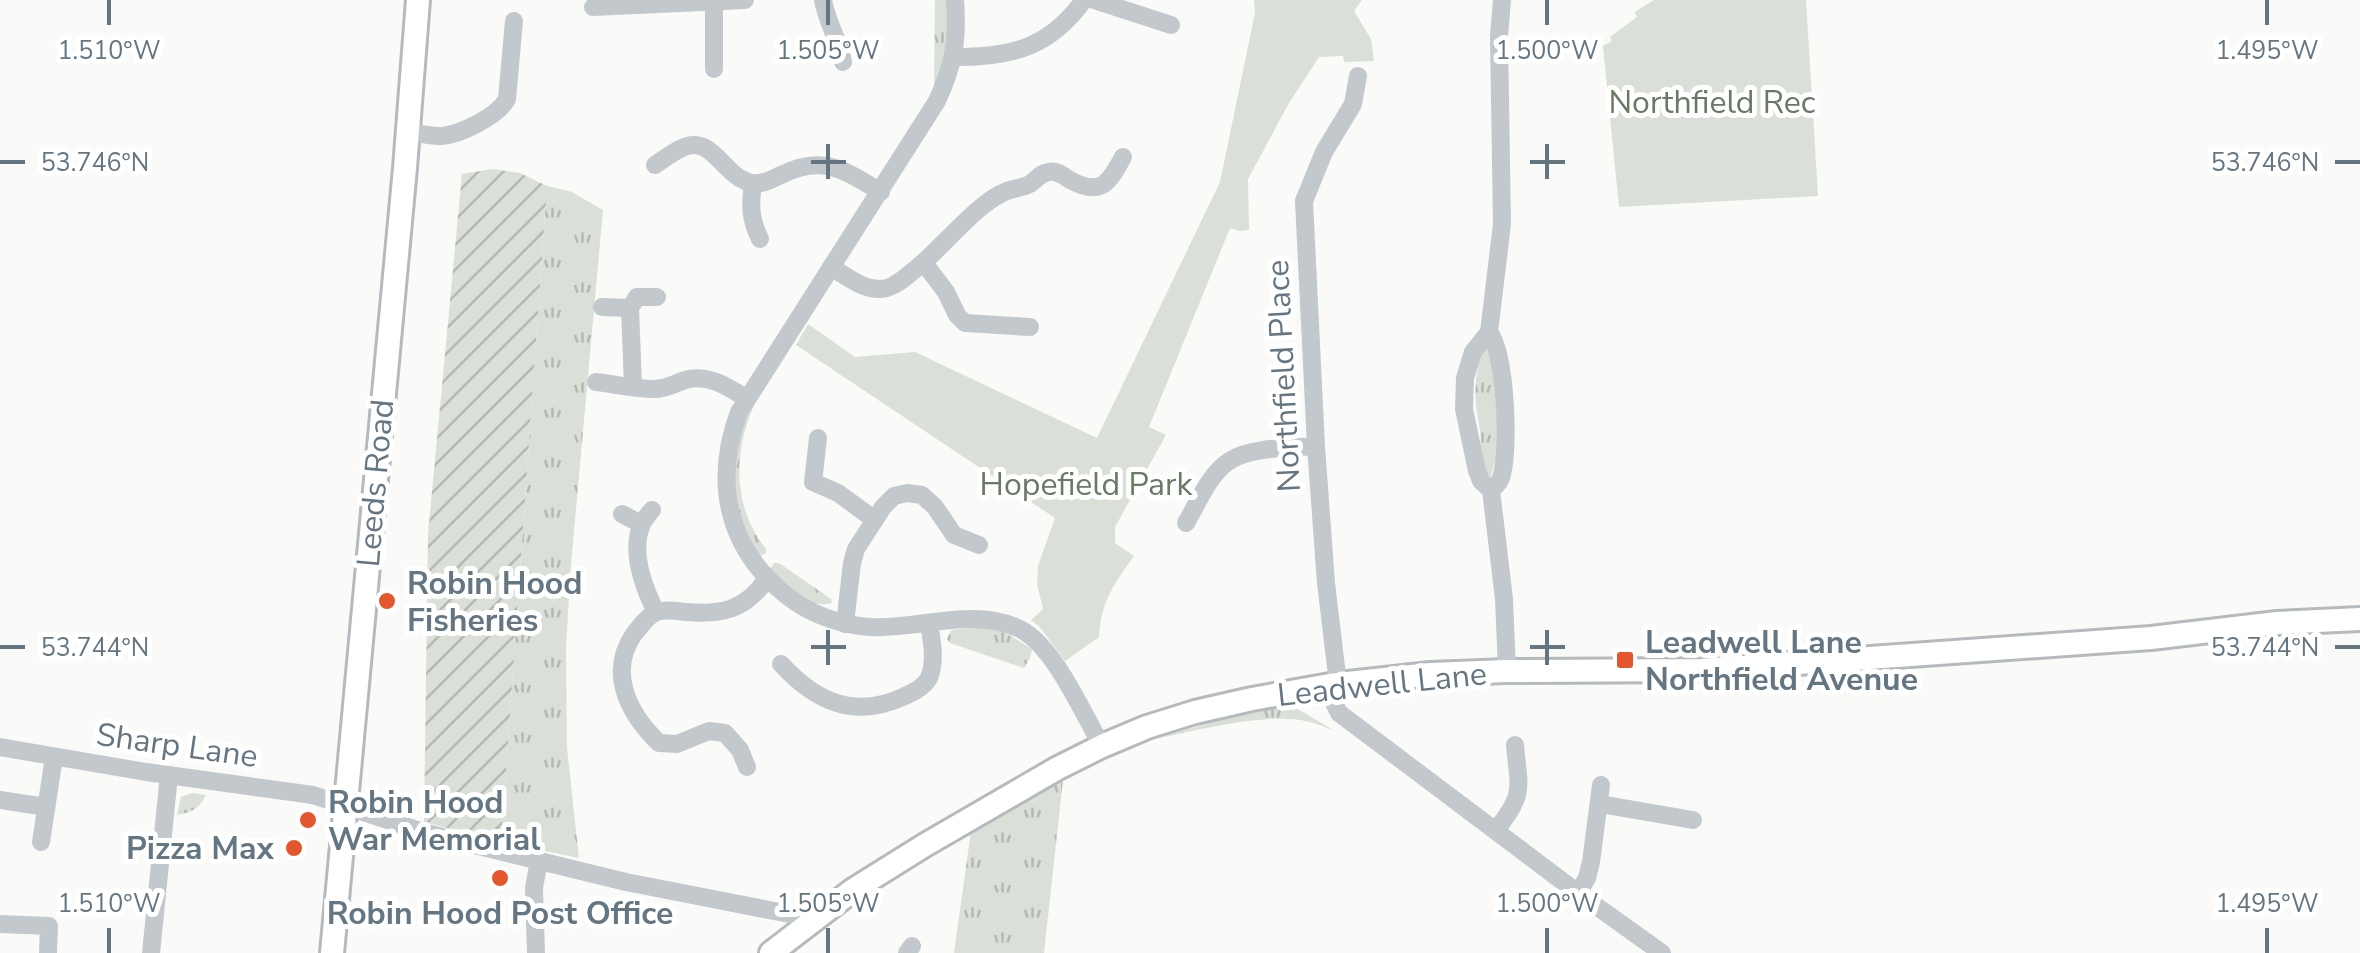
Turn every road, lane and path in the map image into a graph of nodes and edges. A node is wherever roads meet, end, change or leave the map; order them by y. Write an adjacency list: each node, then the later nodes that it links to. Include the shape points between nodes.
1 (418, 0): 17 (main road, Leeds Road)
2 (745, 0): 8 (street)
3 (823, 0): 14 (street)
4 (955, 0): 13 (street)
5 (1084, 0): 13 (street, via 1042,42 1015,52)
6 (1094, 0): 12 (street)
7 (1502, 0): 31 (street, via 1502,224)
8 (714, 1): 9 (street); 15 (street)
9 (667, 2): 10 (street)
10 (594, 8)
11 (514, 21): 17 (street, via 503,106 454,134)
12 (1171, 25)
13 (954, 57): 21 (street, via 938,101)
14 (843, 62)
15 (714, 69)
16 (1358, 76): 36 (street, Northfield Place, via 1353,104 1304,201)
17 (407, 132): 58 (main road, Leeds Road)
18 (1123, 158): 23 (street, via 1107,184 1080,186 1049,172)
19 (656, 164): 20 (street, via 682,148 706,146)
20 (753, 184): 21 (street, via 814,164 847,172); 24 (street, via 750,211)
21 (881, 192): 26 (street)
22 (962, 198): 23 (street)
23 (976, 213): 25 (street)
24 (760, 239)
25 (924, 263): 26 (street, via 883,289); 30 (street, via 965,323)
26 (831, 267): 34 (street)
27 (649, 291): 29 (street)
28 (602, 307): 29 (street)
29 (630, 308): 33 (street)
30 (1030, 327)
31 (1489, 332): 37 (street, via 1500,356 1504,412 1504,463); 37 (street, via 1473,352 1464,409 1476,471)
32 (596, 382): 33 (street)
33 (632, 386): 34 (street, via 672,387 702,377)
34 (746, 398): 42 (street, via 731,432 727,495 735,530)
35 (818, 438): 39 (street, via 814,482)
36 (1316, 446): 40 (street, via 1233,458); 49 (street, Northfield Place)
37 (1491, 490): 48 (street)
38 (622, 514): 43 (street, via 646,517 638,544)
39 (876, 520): 41 (street, via 894,496 922,495 954,535); 45 (street, via 856,549)
40 (1186, 524)
41 (978, 545)
42 (766, 580): 43 (street, via 742,606); 45 (street, via 796,603)
43 (656, 612): 54 (street, via 623,659 624,695 634,714 668,745 709,731 725,733)
44 (2360, 619): 48 (main road, Leadwell Lane, via 1735,668)
45 (845, 624): 46 (street)
46 (929, 624): 47 (street, via 927,682 882,706 862,709 793,688); 52 (street, via 994,621 1032,636)
47 (781, 664)
48 (1506, 671): 49 (main road, Leadwell Lane)
49 (1334, 684): 52 (main road, Leadwell Lane, via 1195,712); 62 (street, via 1340,713)
50 (1515, 745): 62 (street, via 1518,793)
51 (0, 746): 53 (street, Sharp Lane)
52 (1102, 746): 66 (main road, Leadwell Lane, via 925,845)
53 (54, 758): 55 (street, Sharp Lane); 60 (street)
54 (747, 767)
55 (169, 776): 58 (street, Sharp Lane); 69 (street)
56 (1601, 784): 59 (street)
57 (0, 800): 60 (street)
58 (345, 804): 64 (street, Sharp Lane, via 423,832); 70 (main road, Leeds Road)
59 (1600, 804): 61 (street); 65 (street, via 1587,878)
60 (46, 807): 63 (street)
61 (1693, 820)
62 (1496, 830): 65 (street)
63 (41, 842)
64 (539, 860): 66 (street, Sharp Lane); 71 (street)
65 (1578, 892): 73 (street)
66 (815, 918): 72 (main road, Leadwell Lane)
67 (0, 924): 68 (street, via 50,926)
68 (48, 953)
69 (151, 953)
70 (332, 953)
71 (536, 953)
72 (770, 953)
73 (1662, 953)

